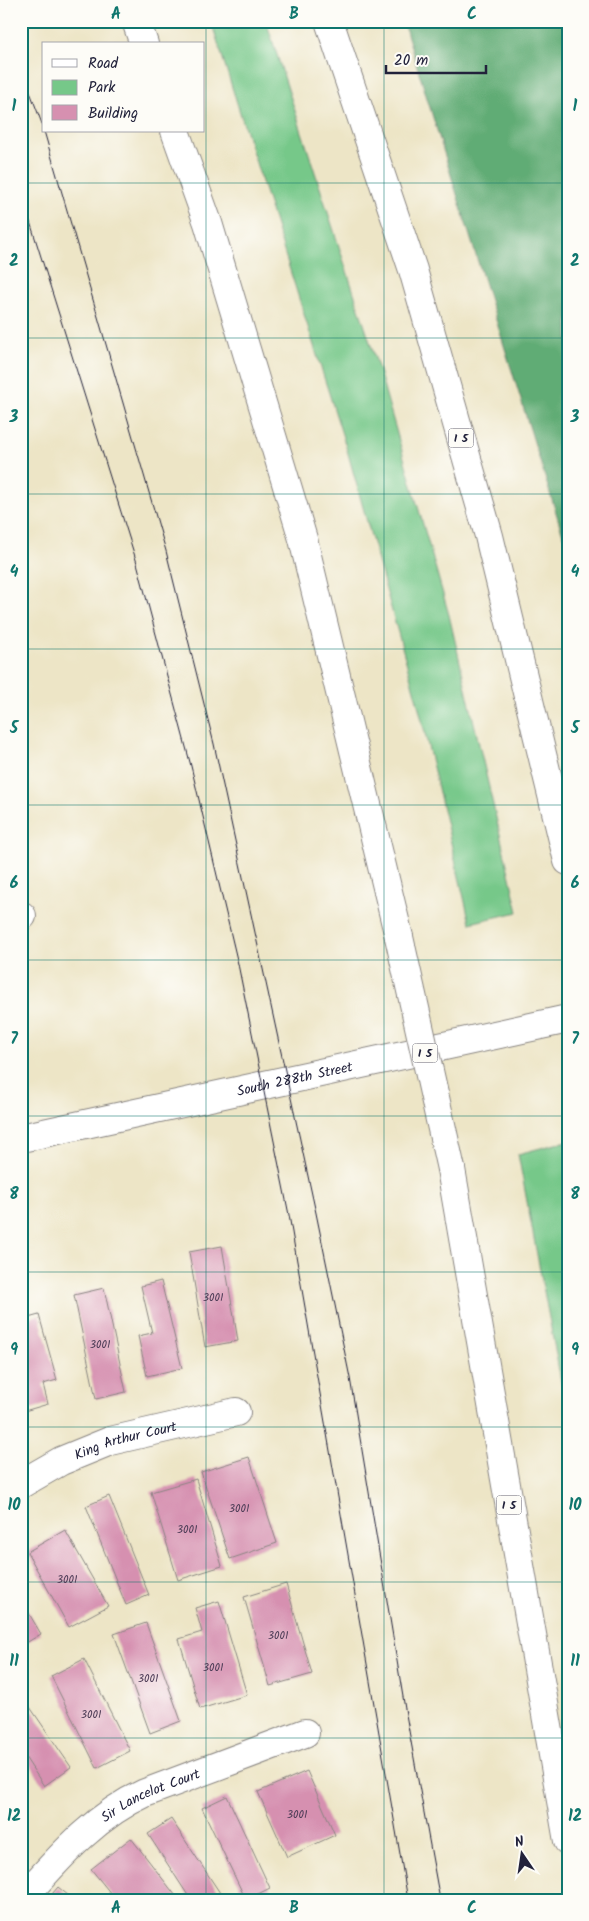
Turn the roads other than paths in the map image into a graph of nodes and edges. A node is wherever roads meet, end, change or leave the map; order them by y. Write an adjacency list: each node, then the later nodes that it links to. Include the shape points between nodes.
1 (136, 21): 3 (main road)
2 (329, 21): 5 (main road, I 5, via 413,270 486,526)
3 (143, 42)
4 (175, 132): 11 (main road, I 5, bridge, via 208,223 304,539 399,937 451,1169)
5 (568, 861)
6 (568, 1019): 7 (main road, South 288th Street)
7 (21, 1138)
8 (236, 1412): 9 (main road, King Arthur Court, via 110,1441 61,1461)
9 (21, 1484)
10 (305, 1733): 12 (main road, Sir Lancelot Court, via 145,1793 122,1805 85,1833)
11 (568, 1841)
12 (21, 1900)

